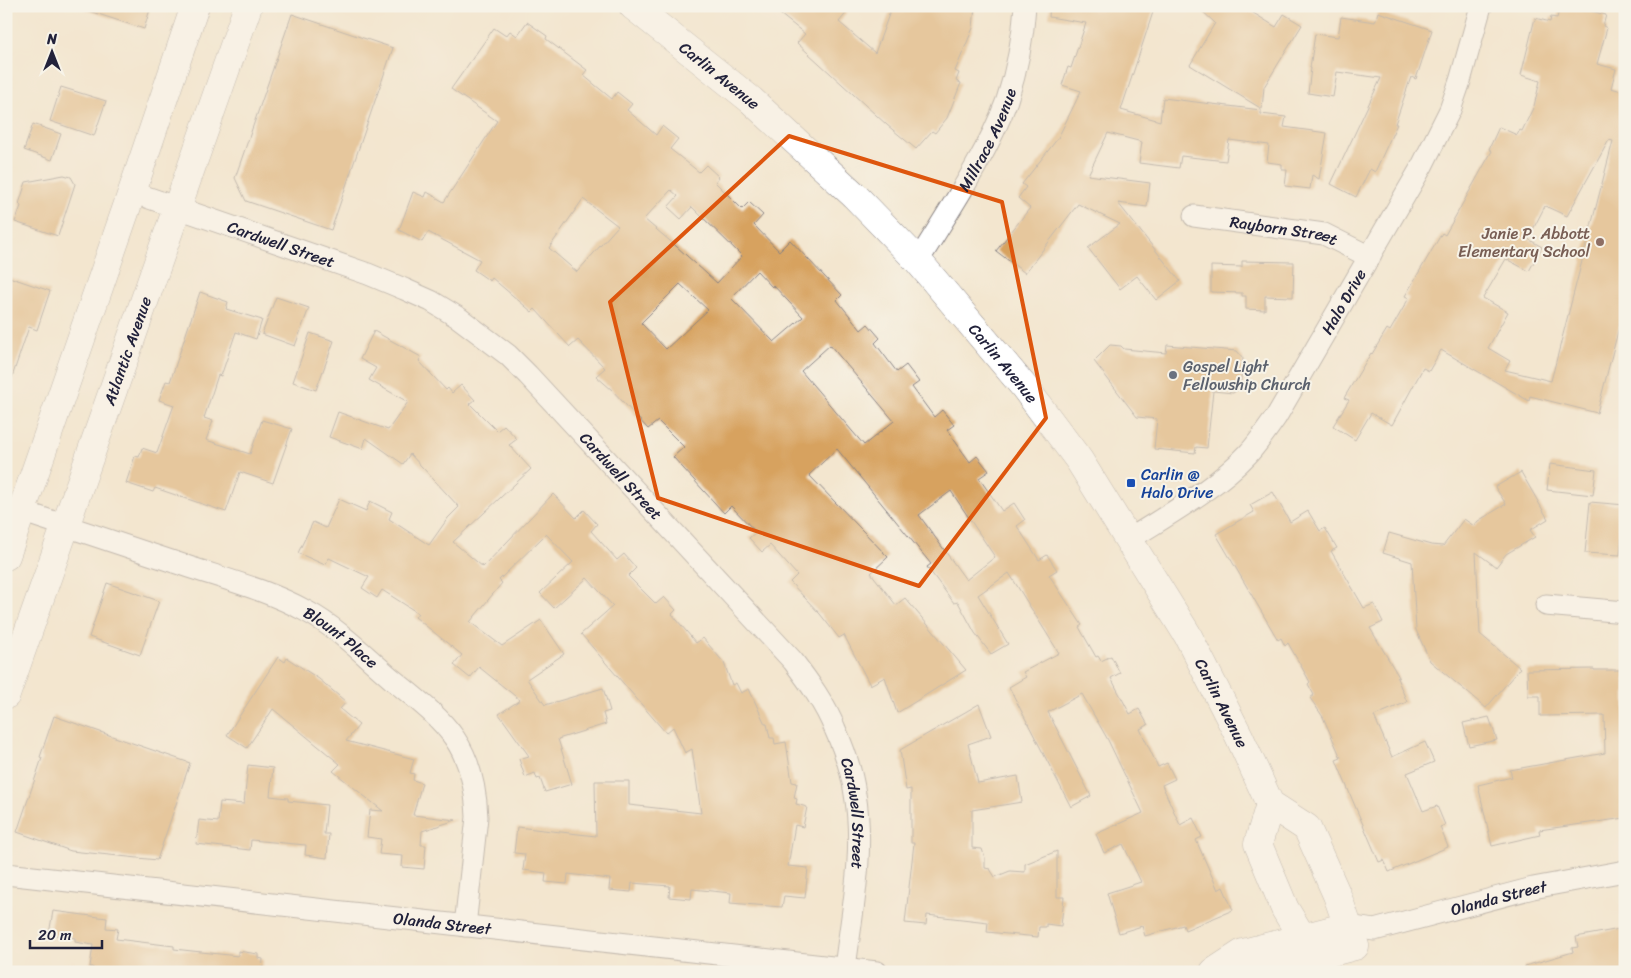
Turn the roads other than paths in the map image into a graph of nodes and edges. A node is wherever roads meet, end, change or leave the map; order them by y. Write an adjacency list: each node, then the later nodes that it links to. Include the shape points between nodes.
1 (195, 6): 6 (street)
2 (248, 6): 7 (street, Atlantic Avenue)
3 (633, 6): 10 (street, Carlin Avenue, via 786,130)
4 (1025, 6): 10 (street, Millrace Avenue, via 1020,48 1000,117 958,196)
5 (1481, 6): 9 (street, Halo Drive, via 1450,110)
6 (132, 192): 7 (street, Cardwell Street); 11 (street)
7 (177, 207): 12 (street, Atlantic Avenue); 24 (street, Cardwell Street, via 368,274 431,301 478,331 528,375 793,661 817,694 835,727 855,793 858,867)
8 (1194, 216): 9 (street, Rayborn Street, via 1324,234)
9 (1370, 257): 13 (street, Halo Drive, via 1276,417 1248,454 1220,478)
10 (918, 261): 13 (street, Carlin Avenue, via 1025,388 1079,460)
11 (21, 511): 12 (street, Blount Place); 14 (street)
12 (66, 526): 17 (street, Atlantic Avenue); 21 (street, Blount Place, via 259,590 307,611 323,621 447,727 461,747 477,799)
13 (1130, 539): 18 (street, Carlin Avenue, via 1206,669)
14 (6, 556)
15 (1546, 605): 16 (street)
16 (1625, 612)
17 (6, 695)
18 (1270, 804): 22 (street, via 1307,828 1337,895); 23 (street, via 1258,844 1285,909)
19 (1625, 870): 22 (street, Olanda Street, via 1533,888)
20 (6, 874): 21 (street, Olanda Street)
21 (465, 926): 24 (street, Olanda Street)
22 (1359, 934): 23 (street, Olanda Street)
23 (1308, 947): 26 (street, Olanda Street, via 1243,953); 27 (street, Olanda Street)
24 (845, 968): 25 (street, Olanda Street)
25 (878, 972)
26 (1214, 972)
27 (1256, 972)

